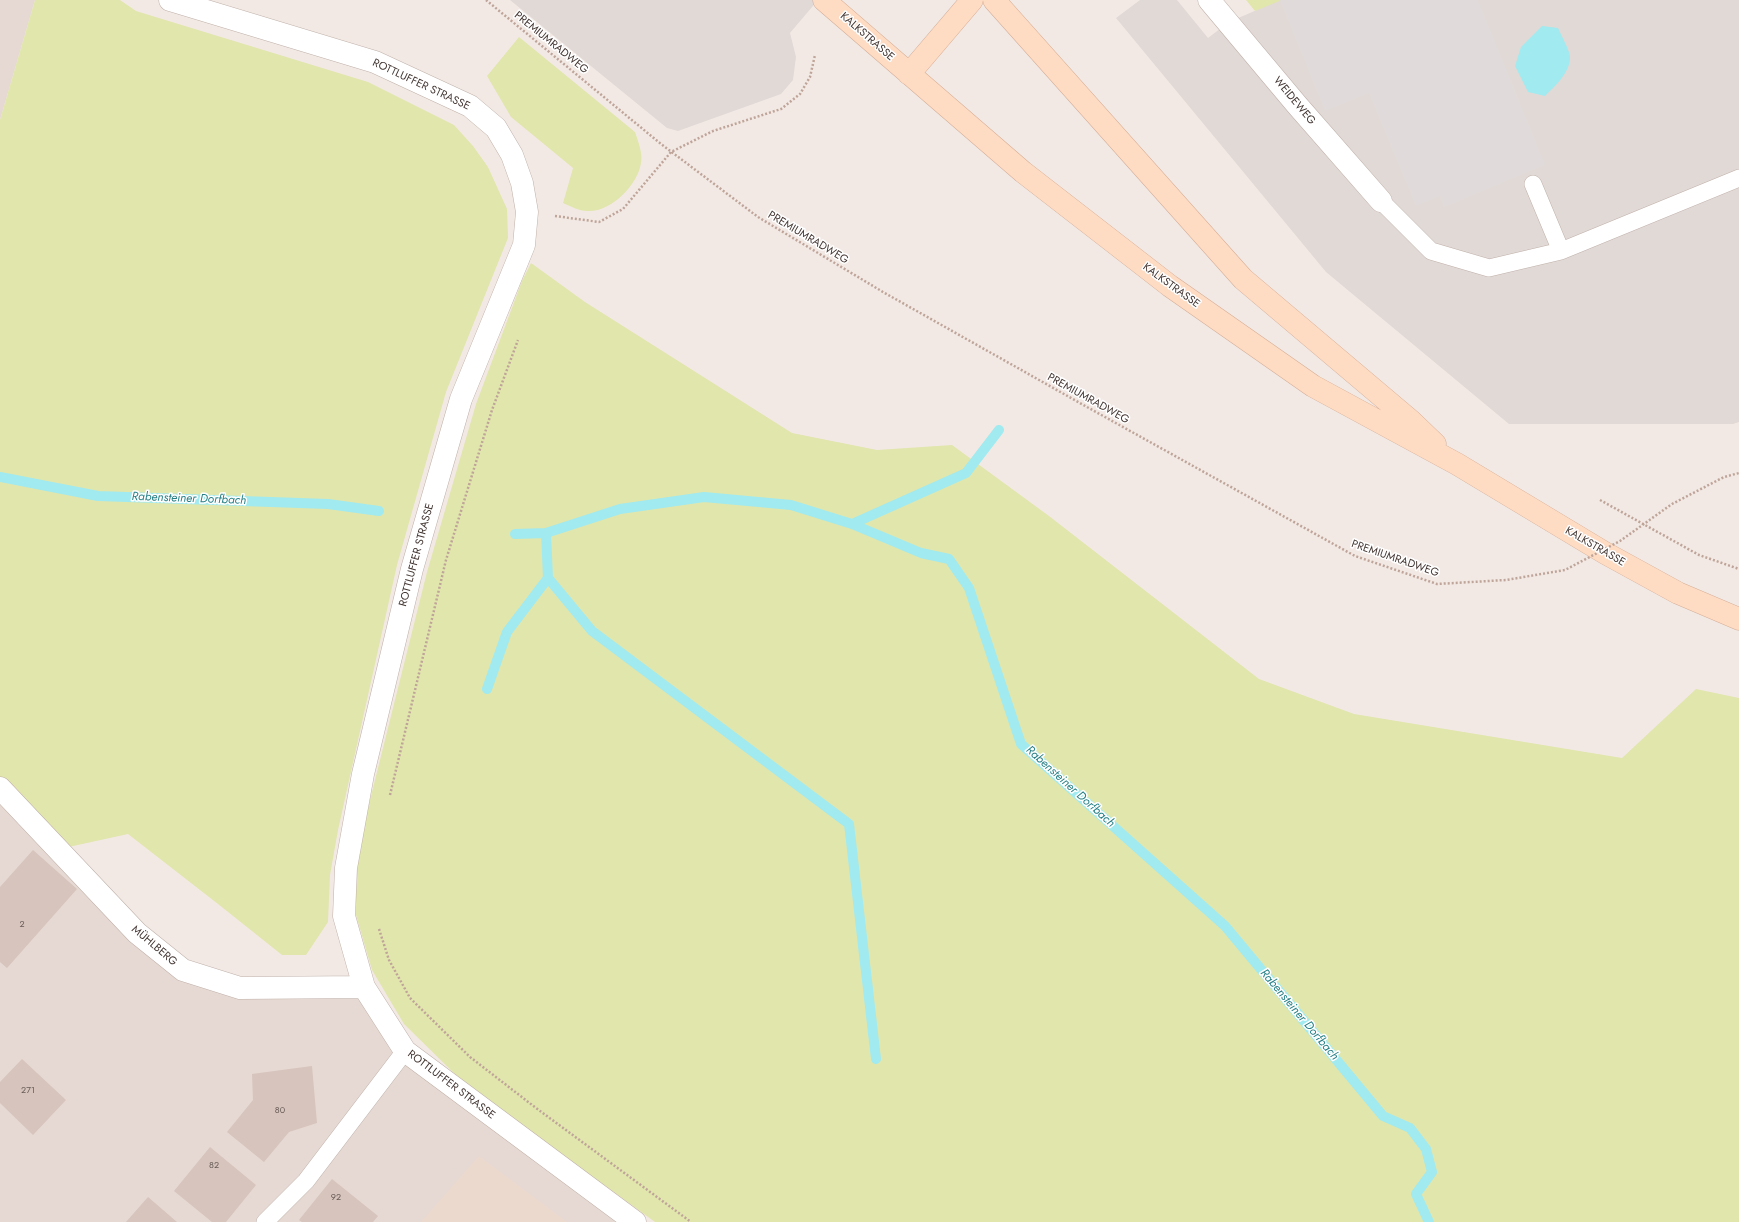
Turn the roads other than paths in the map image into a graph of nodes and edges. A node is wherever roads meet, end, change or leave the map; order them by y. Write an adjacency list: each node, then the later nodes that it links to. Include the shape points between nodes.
1 (170, 0): 14 (street, ROTTLUFFER STRASSE, via 376,62 470,106 496,128 512,155 522,183 527,212 524,245 461,399 412,569 363,774 346,868 344,916)
2 (824, 0): 6 (main road, KALKSTRASSE)
3 (972, 0): 6 (main road)
4 (994, 0): 11 (main road, KALKSTRASSE, via 1243,279 1411,421)
5 (1209, 0): 9 (street, WEIDEWEG)
6 (909, 74): 11 (main road, KALKSTRASSE, via 1023,172 1170,286 1313,386)
7 (1739, 178): 10 (lane)
8 (1533, 184): 10 (lane)
9 (1381, 201): 10 (lane, via 1430,251 1489,268)
10 (1561, 251)
11 (1457, 464): 12 (main road, KALKSTRASSE, via 1605,553 1678,593)
12 (1739, 619)
13 (0, 788): 14 (street, MÜHLBERG, via 137,933 183,970 240,988)
14 (364, 988): 15 (street, ROTTLUFFER STRASSE)
15 (405, 1051): 16 (lane, via 306,1181); 17 (street, ROTTLUFFER STRASSE)
16 (265, 1222)
17 (635, 1222)

